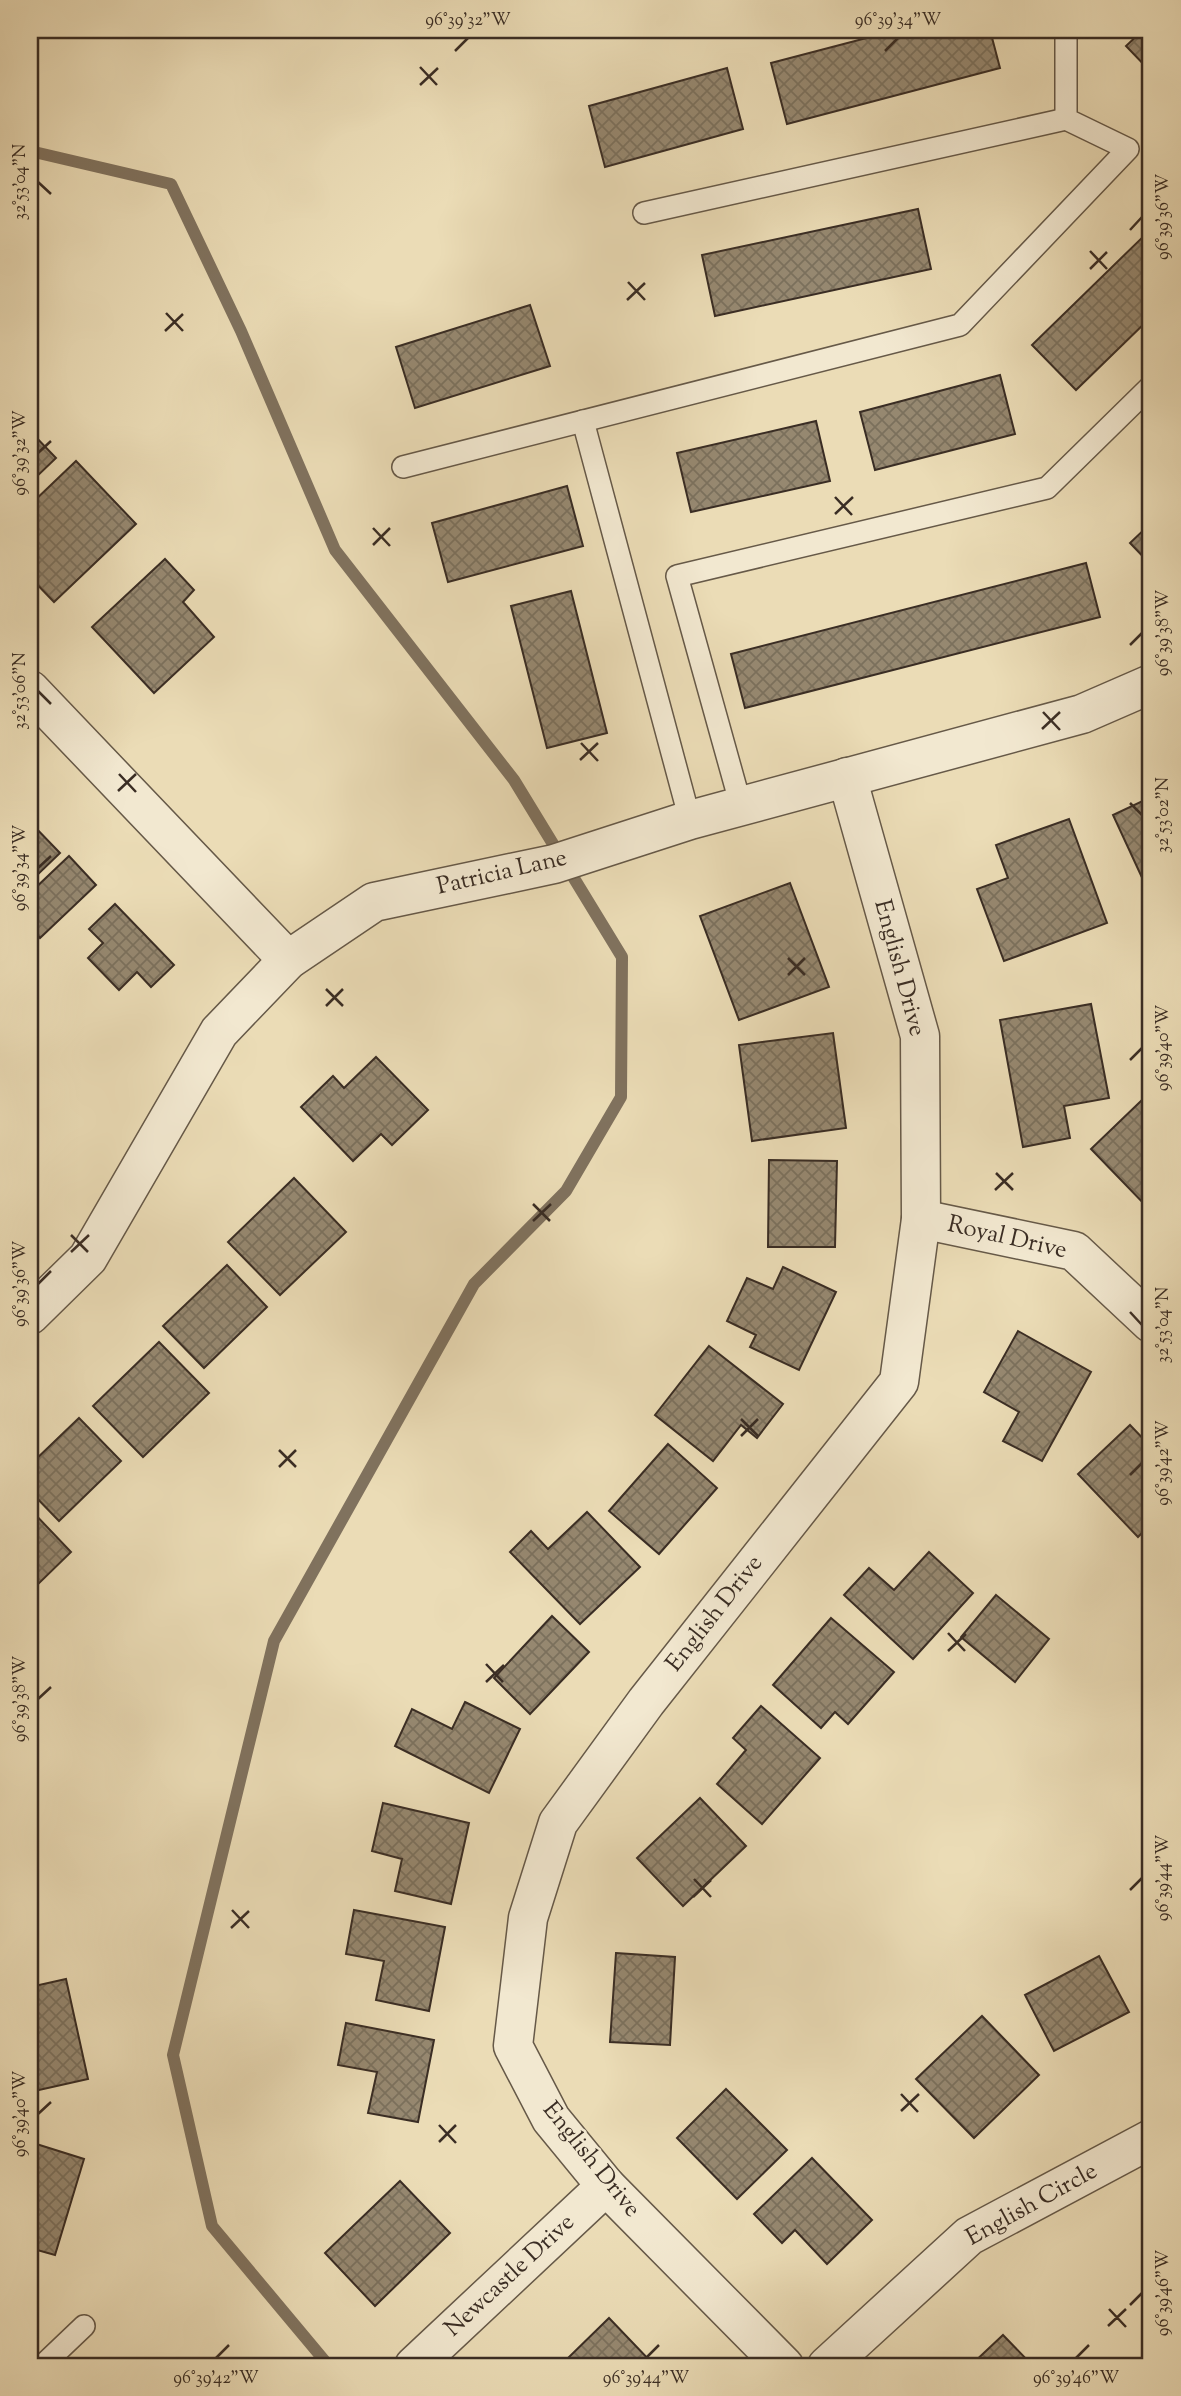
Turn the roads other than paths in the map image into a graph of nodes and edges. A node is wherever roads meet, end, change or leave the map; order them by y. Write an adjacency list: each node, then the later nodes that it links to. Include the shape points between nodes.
1 (1066, 30): 2 (lane)
2 (1066, 119): 3 (lane); 5 (lane, via 1128,149 960,325)
3 (644, 214)
4 (1151, 386): 10 (lane, via 1047,488 677,576)
5 (583, 421): 6 (lane); 11 (lane)
6 (403, 467)
7 (1151, 684): 9 (street, Patricia Lane, via 1082,714)
8 (30, 690): 12 (street)
9 (846, 777): 10 (street, Patricia Lane); 13 (street, English Drive, via 920,1036)
10 (741, 806): 11 (street, Patricia Lane)
11 (690, 820): 12 (street, Patricia Lane, via 571,858 374,902)
12 (288, 960): 14 (street, Patricia Lane, via 219,1032 88,1258)
13 (921, 1219): 15 (street, Royal Drive, via 1074,1251); 17 (street, English Drive, via 899,1382 646,1702 558,1823 528,1918 513,2046 551,2119)
14 (30, 1315)
15 (1151, 1323)
16 (1151, 2139): 22 (street, English Circle, via 969,2236)
17 (606, 2186): 20 (street, Newcastle Drive); 21 (street, English Drive)
18 (84, 2326): 19 (lane)
19 (42, 2366)
20 (414, 2366)
21 (784, 2366)
22 (827, 2366)

